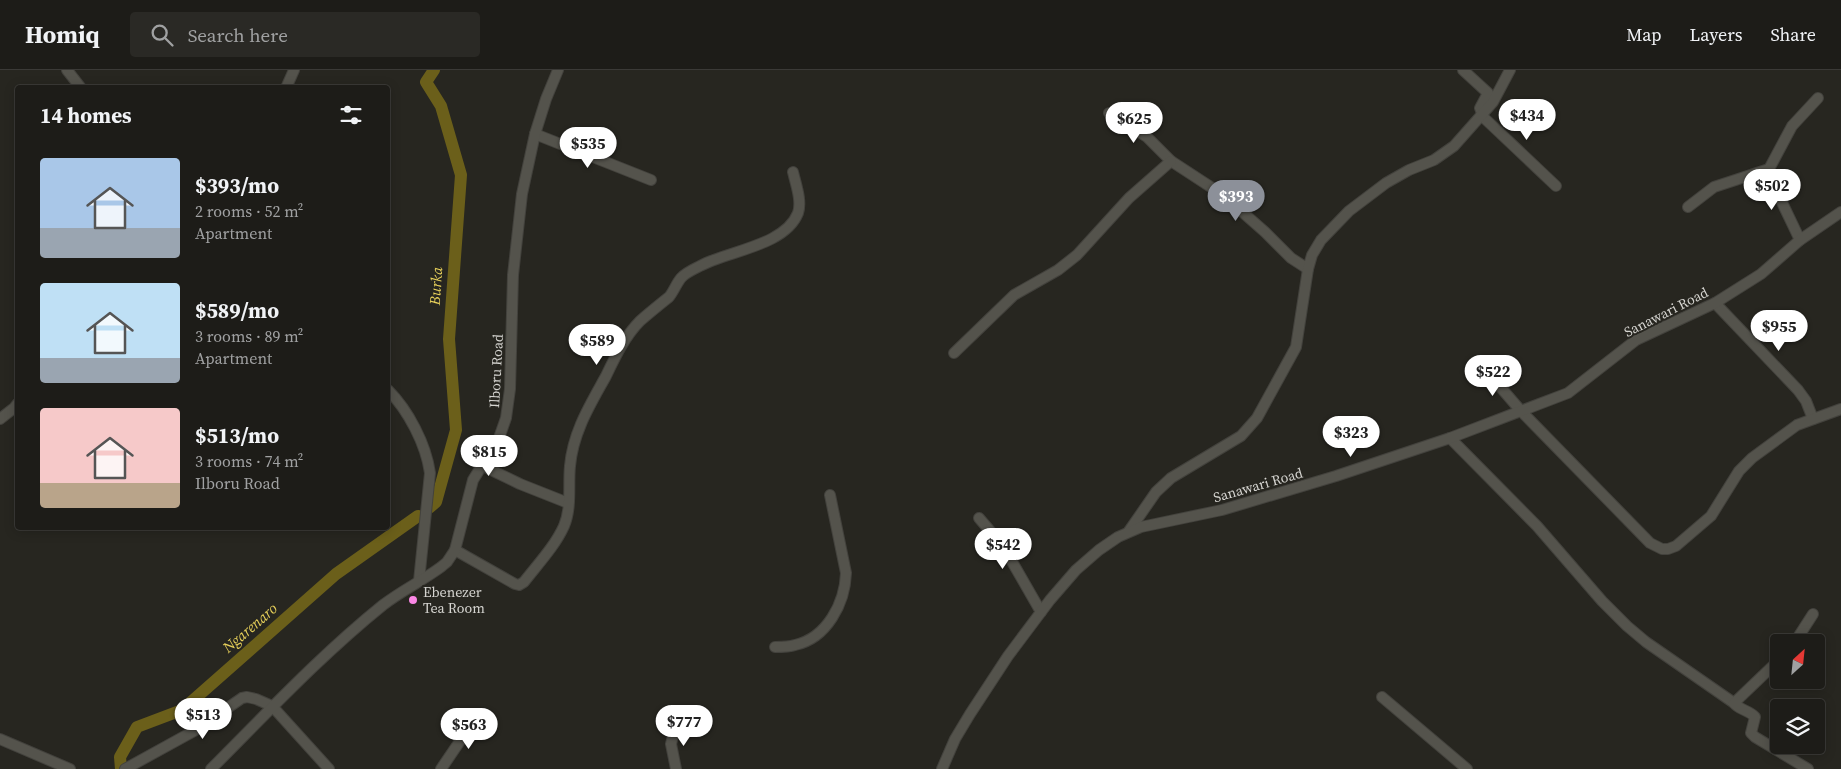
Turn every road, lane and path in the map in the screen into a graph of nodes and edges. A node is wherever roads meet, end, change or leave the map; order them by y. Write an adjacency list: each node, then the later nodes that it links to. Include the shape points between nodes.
1 (66, 70): 6 (street)
2 (294, 70): 7 (street)
3 (558, 70): 11 (street, Ilboru Road)
4 (1463, 70): 10 (street, via 1488,93 1480,108)
5 (1509, 71): 10 (street, via 1493,102)
6 (78, 85)
7 (287, 85)
8 (1818, 98): 13 (street, via 1792,126)
9 (1109, 113): 12 (street, via 1147,137)
10 (1482, 114): 16 (street); 20 (street, via 1454,146 1434,160 1386,183 1349,211 1321,240)
11 (534, 134): 15 (street); 31 (street, Ilboru Road, via 522,194 513,270 508,409 498,438)
12 (1171, 161): 20 (street, via 1223,195 1291,258); 22 (street, via 1129,198 1076,255 1058,270 1014,295)
13 (1767, 171): 17 (street, via 1714,188); 19 (street)
14 (793, 172): 33 (street, via 799,206 798,214 788,226 772,238 707,262 683,276 670,296 635,327 579,426 570,466)
15 (651, 180)
16 (1556, 186)
17 (1688, 207)
18 (1841, 212): 19 (street, Sanawari Road)
19 (1800, 240): 21 (street, Sanawari Road, via 1761,274)
20 (1308, 269): 35 (street, via 1296,347 1257,418 1241,436 1171,478 1156,492)
21 (1715, 303): 27 (street, Sanawari Road, via 1636,340 1568,393); 29 (street, via 1798,390)
22 (954, 353)
23 (1483, 367): 27 (street)
24 (390, 392): 37 (street, via 416,431 430,473)
25 (15, 406): 28 (street)
26 (1841, 409): 29 (street)
27 (1521, 411): 29 (street, via 1650,543 1662,549 1676,546 1711,516 1739,471 1752,458 1797,425); 30 (street, Sanawari Road)
28 (0, 419)
29 (1813, 419)
30 (1450, 438): 35 (street, Sanawari Road, via 1222,510); 44 (street, via 1537,526 1627,626)
31 (481, 465): 33 (street); 36 (street, Ilboru Road, via 470,489)
32 (830, 495): 41 (street, via 846,573 840,604 830,623 812,637 796,645)
33 (568, 503): 36 (street, via 564,526 519,585)
34 (979, 518): 38 (street, via 1003,546)
35 (1129, 531): 38 (street, Sanawari Road, via 1086,560)
36 (455, 550): 37 (street, Ilboru Road, via 446,562)
37 (419, 581): 45 (street, Ilboru Road, via 365,620)
38 (1041, 612): 55 (street, Sanawari Road, via 962,727)
39 (1813, 614): 40 (street)
40 (1800, 634)
41 (775, 647)
42 (1770, 669): 44 (street)
43 (1382, 697): 56 (street)
44 (1734, 703): 57 (street, via 1755,717 1751,733 1755,737)
45 (272, 706): 49 (street, via 248,697 242,698 194,731); 51 (street, Ilboru Road); 52 (street)
46 (477, 716): 53 (street)
47 (676, 724): 54 (street, via 671,744)
48 (0, 739): 50 (street)
49 (128, 768)
50 (70, 769)
51 (211, 769)
52 (329, 769)
53 (441, 769)
54 (676, 769)
55 (942, 769)
56 (1467, 769)
57 (1808, 769)

